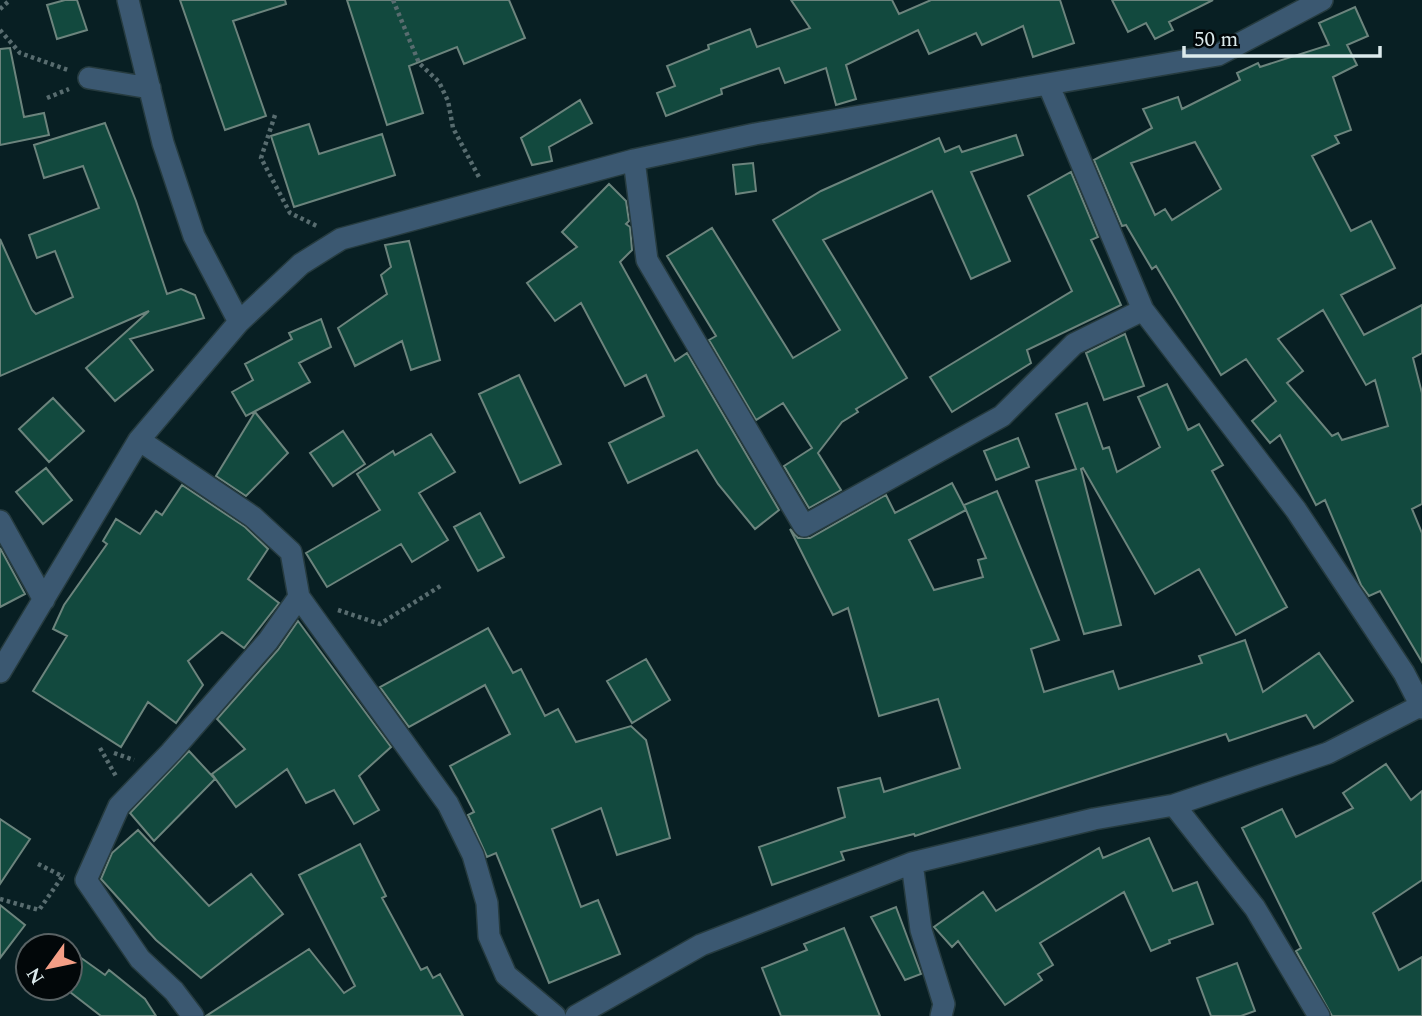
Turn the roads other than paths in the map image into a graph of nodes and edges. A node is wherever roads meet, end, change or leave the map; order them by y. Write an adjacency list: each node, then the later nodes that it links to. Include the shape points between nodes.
1 (128, 0): 5 (street)
2 (1322, 0): 4 (street, via 1218,55)
3 (89, 78): 5 (street)
4 (1049, 86): 6 (street, via 755,134); 7 (street)
5 (150, 88): 8 (street, via 194,236)
6 (634, 160): 7 (street, via 647,260 804,526 1003,416 1073,344); 8 (street, via 341,239 301,264)
7 (1143, 310): 14 (street, via 1296,510)
8 (239, 322): 9 (street)
9 (139, 440): 11 (street, via 253,517 291,552); 12 (street)
10 (0, 521): 12 (street)
11 (299, 597): 17 (street, via 268,641 119,806 86,880 140,959); 18 (street, via 448,804 473,855 489,936 506,975)
12 (44, 600): 13 (street)
13 (0, 672)
14 (1421, 706): 15 (street, via 1328,753)
15 (1174, 806): 16 (street, via 1094,819); 21 (street, via 1255,908)
16 (912, 863): 19 (street, via 701,945); 20 (street, via 921,930 944,1004)
17 (193, 1016)
18 (555, 1016)
19 (576, 1016)
20 (941, 1016)
21 (1319, 1016)

